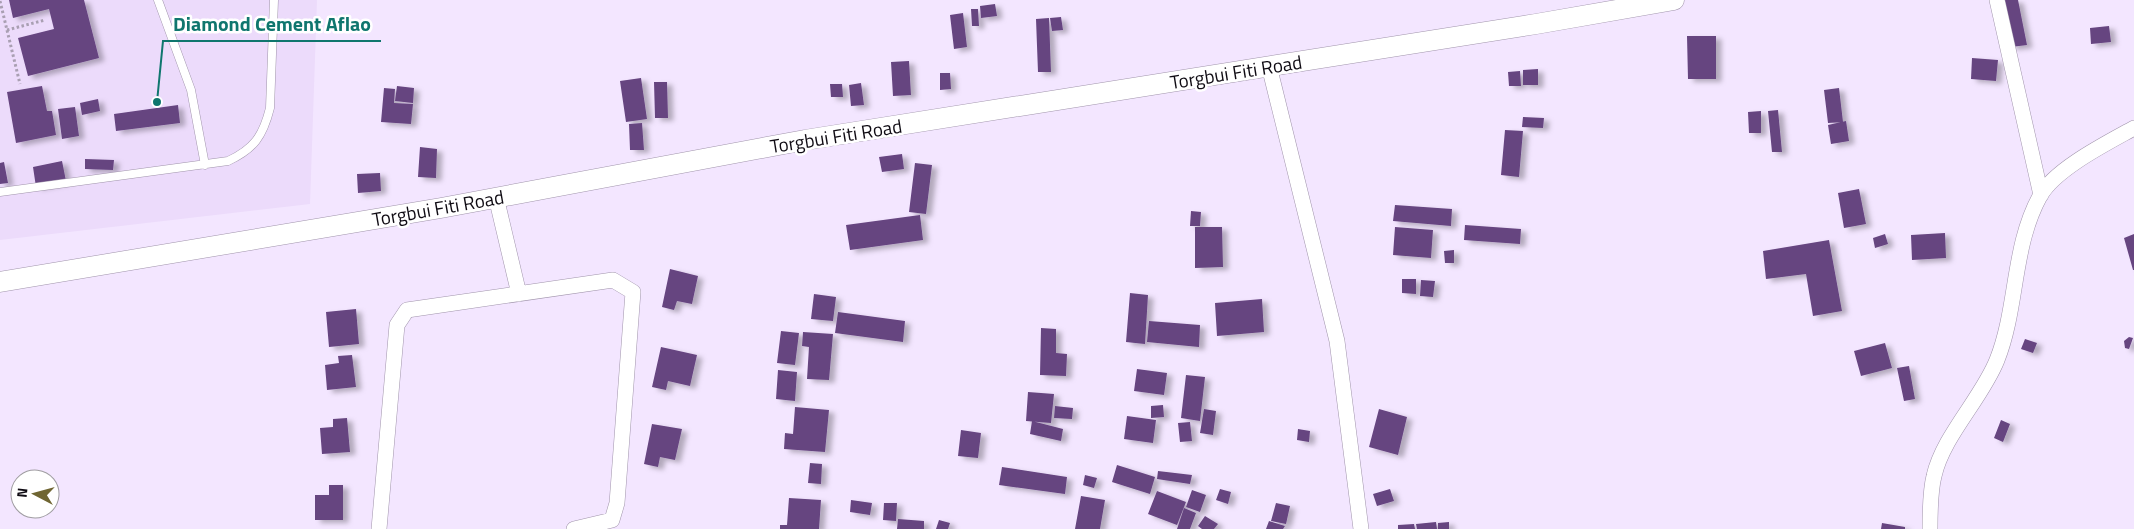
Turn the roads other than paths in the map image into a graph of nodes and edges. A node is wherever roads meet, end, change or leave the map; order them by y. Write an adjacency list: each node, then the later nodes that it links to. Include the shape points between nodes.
1 (158, 0): 7 (lane, via 191,90)
2 (274, 0): 7 (lane, via 270,108 266,126 244,154 228,161)
3 (1674, 0): 5 (street, Torgbui Fiti Road)
4 (1997, 0): 9 (street)
5 (1269, 66): 10 (street, Torgbui Fiti Road, via 805,140); 15 (street, via 1336,341)
6 (2134, 128): 9 (street, via 2057,177)
7 (205, 164): 8 (lane)
8 (0, 192)
9 (2041, 195): 16 (street, via 2026,232 2007,328 1996,362 1945,450 1934,476)
10 (496, 198): 11 (street, Torgbui Fiti Road); 12 (street)
11 (0, 282)
12 (519, 294): 13 (street, via 407,310 397,325); 14 (street, via 613,280 633,292 617,503 612,520)
13 (378, 529)
14 (574, 529)
15 (1361, 529)
16 (1930, 529)

